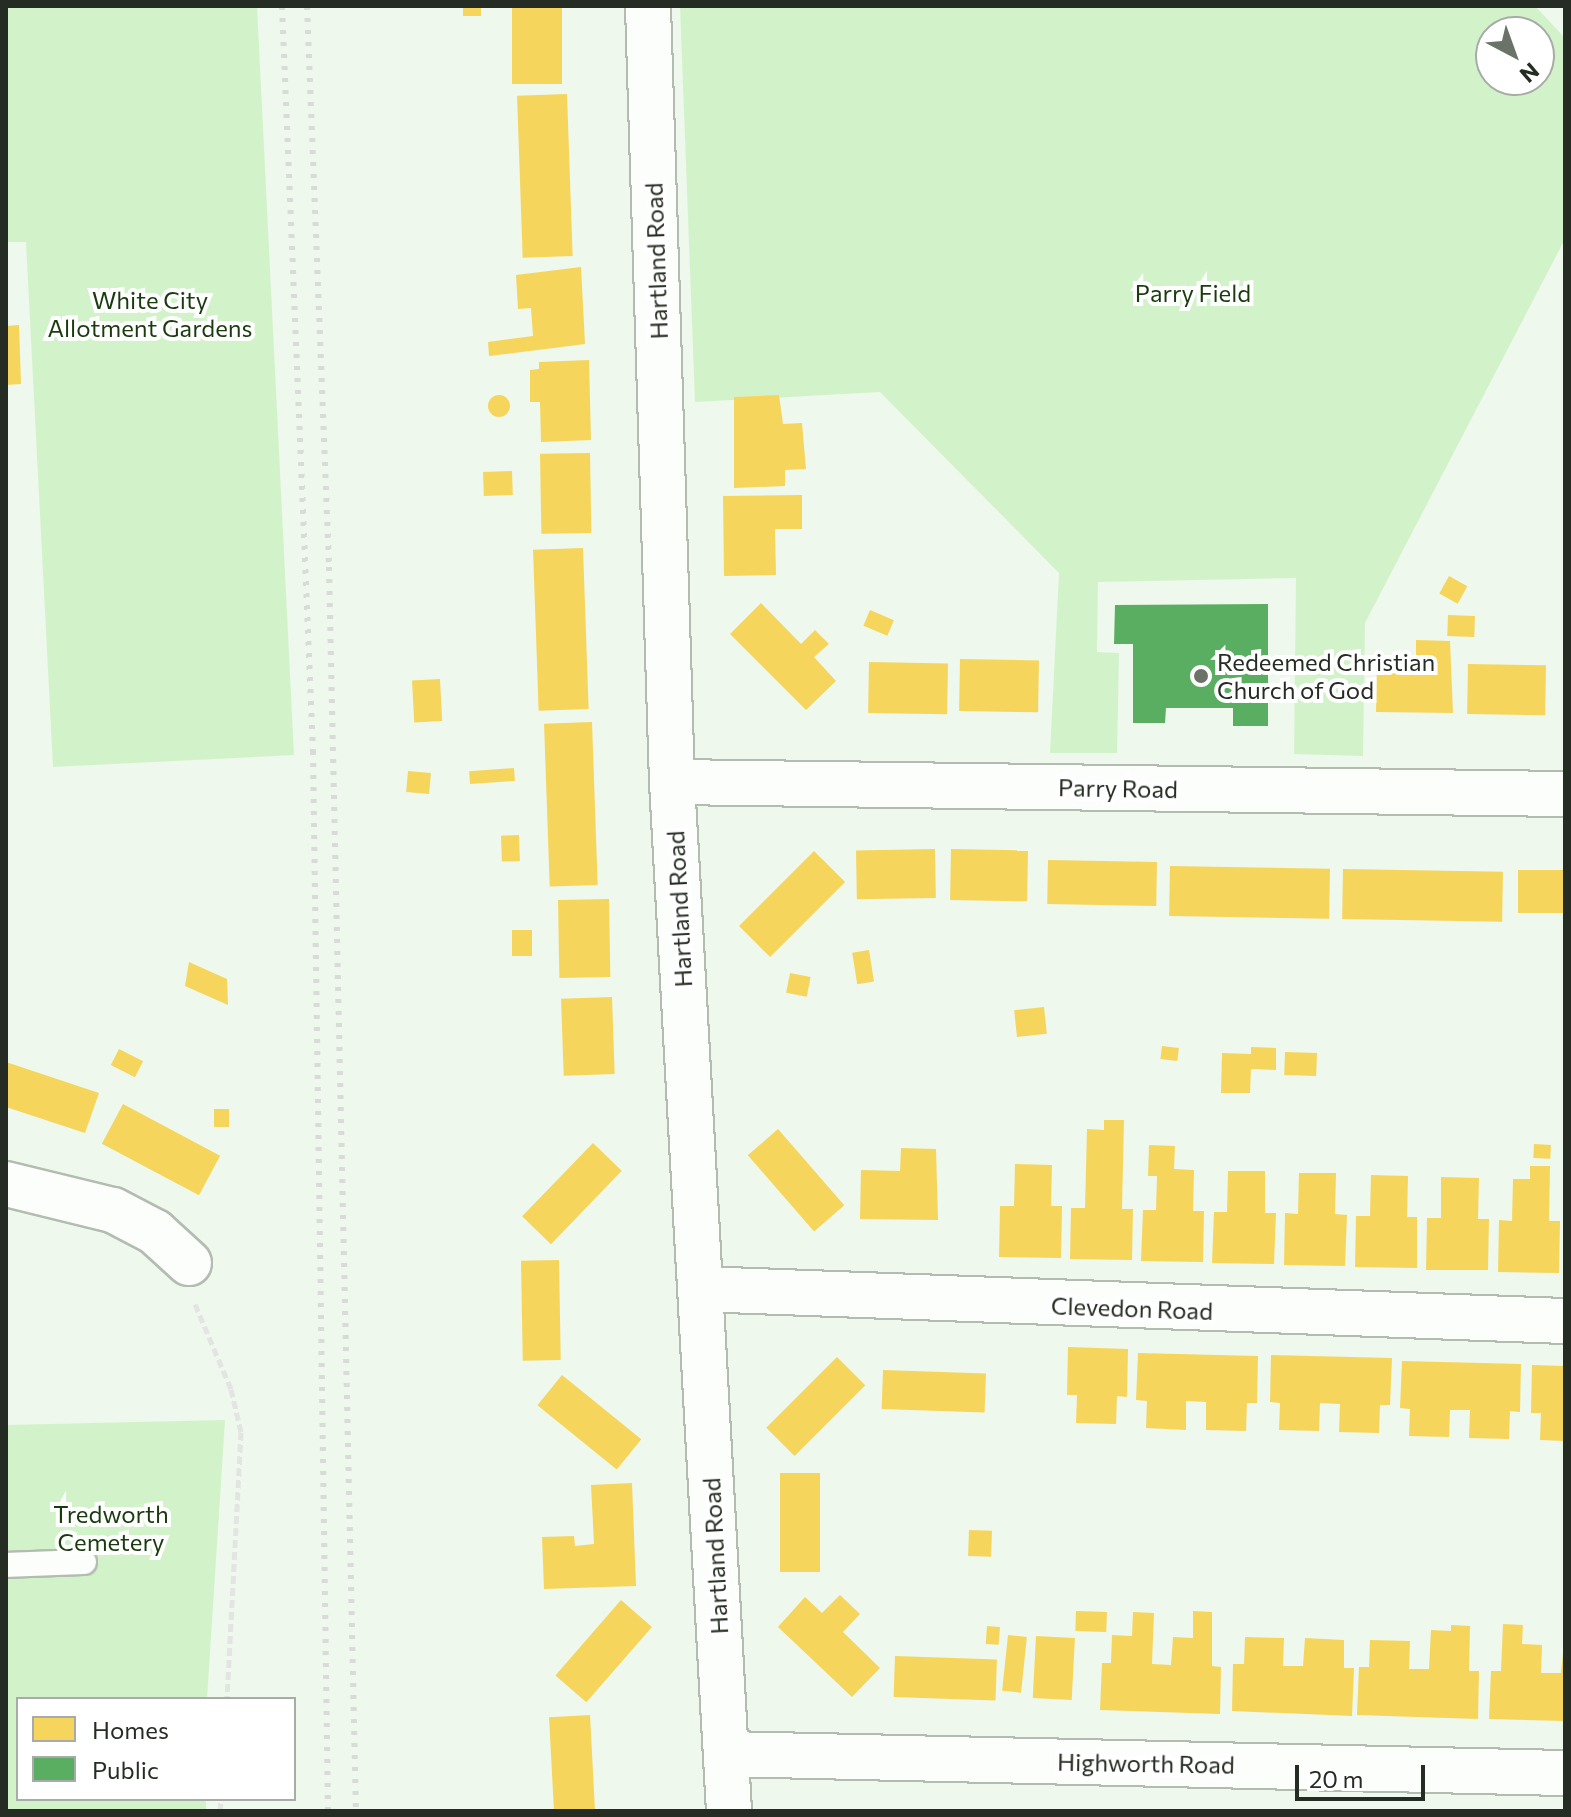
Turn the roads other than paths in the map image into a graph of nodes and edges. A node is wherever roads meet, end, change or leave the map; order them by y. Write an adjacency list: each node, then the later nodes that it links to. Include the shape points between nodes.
1 (648, 6): 2 (street, Hartland Road)
2 (672, 782): 3 (street, Parry Road); 6 (street, Hartland Road)
3 (1565, 794)
4 (6, 1184): 5 (street, via 113,1210 155,1232)
5 (189, 1263)
6 (700, 1289): 7 (street, Clevedon Road); 10 (street, Hartland Road)
7 (1565, 1321)
8 (84, 1562): 9 (lane)
9 (6, 1565)
10 (726, 1754): 11 (street, Highworth Road); 12 (street, Hartland Road)
11 (1565, 1773)
12 (729, 1811)

